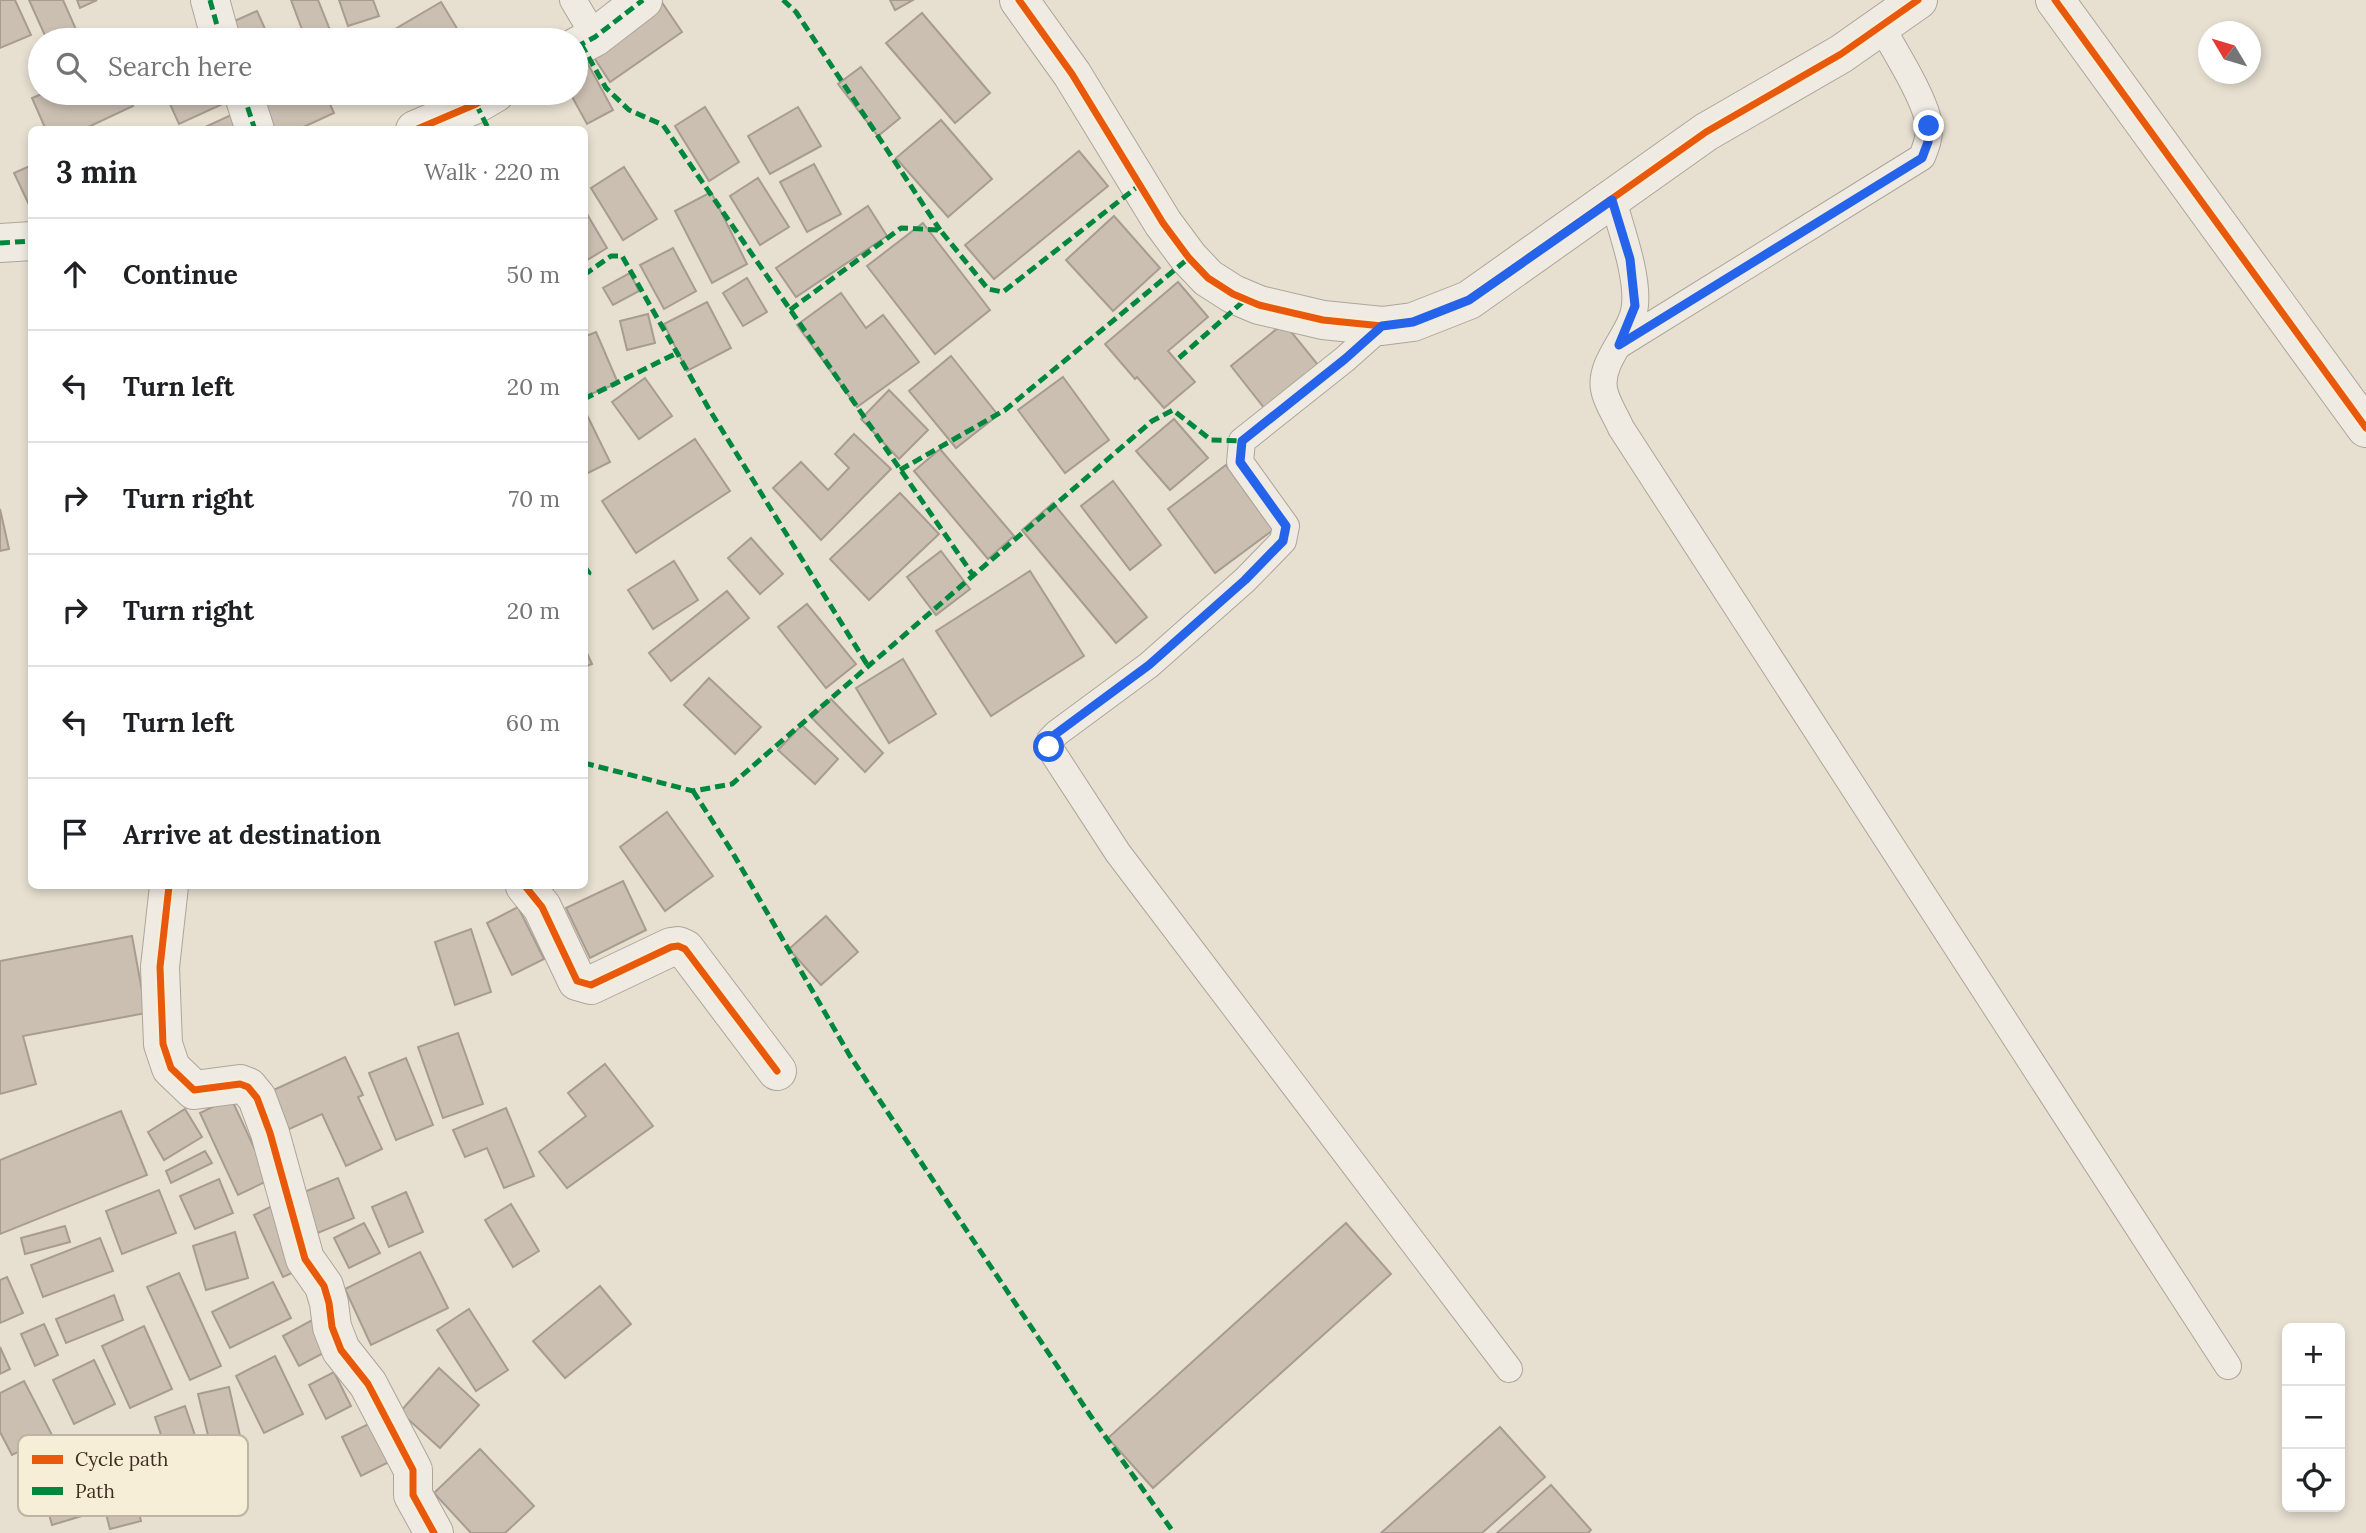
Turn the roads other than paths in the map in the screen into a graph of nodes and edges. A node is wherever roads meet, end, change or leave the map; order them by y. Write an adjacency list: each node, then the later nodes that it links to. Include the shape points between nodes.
1 (210, 0): 8 (street)
2 (573, 0): 9 (lane)
3 (643, 0): 10 (street)
4 (1019, 0): 18 (street, via 1072,74 1163,223 1208,278 1259,305 1323,320)
5 (1918, 0): 7 (street)
6 (2055, 0): 20 (street)
7 (1881, 26): 15 (street, via 1706,132); 19 (lane, via 1926,111 1928,142 1922,158)
8 (218, 28)
9 (581, 28)
10 (588, 40)
11 (247, 105): 13 (street)
12 (474, 105): 14 (street)
13 (255, 126)
14 (424, 126)
15 (1612, 200): 18 (street, via 1469,300 1413,322); 19 (lane, via 1630,259 1635,306)
16 (28, 241): 17 (street)
17 (0, 243)
18 (1382, 326): 25 (lane, via 1242,441 1240,462 1286,526 1283,541 1149,665 1057,733 1049,747 1118,853)
19 (1619, 345): 24 (lane, via 1607,364 1604,388 1621,428)
20 (2366, 428)
21 (169, 889): 26 (street, via 160,967 163,1044 171,1068 194,1090 240,1084 257,1098 304,1259 324,1286 332,1328 341,1350 368,1384 413,1470 413,1495)
22 (528, 889): 23 (street, via 542,907 577,981 591,985 671,947 685,949)
23 (776, 1071)
24 (2228, 1366)
25 (1508, 1369)
26 (434, 1533)

